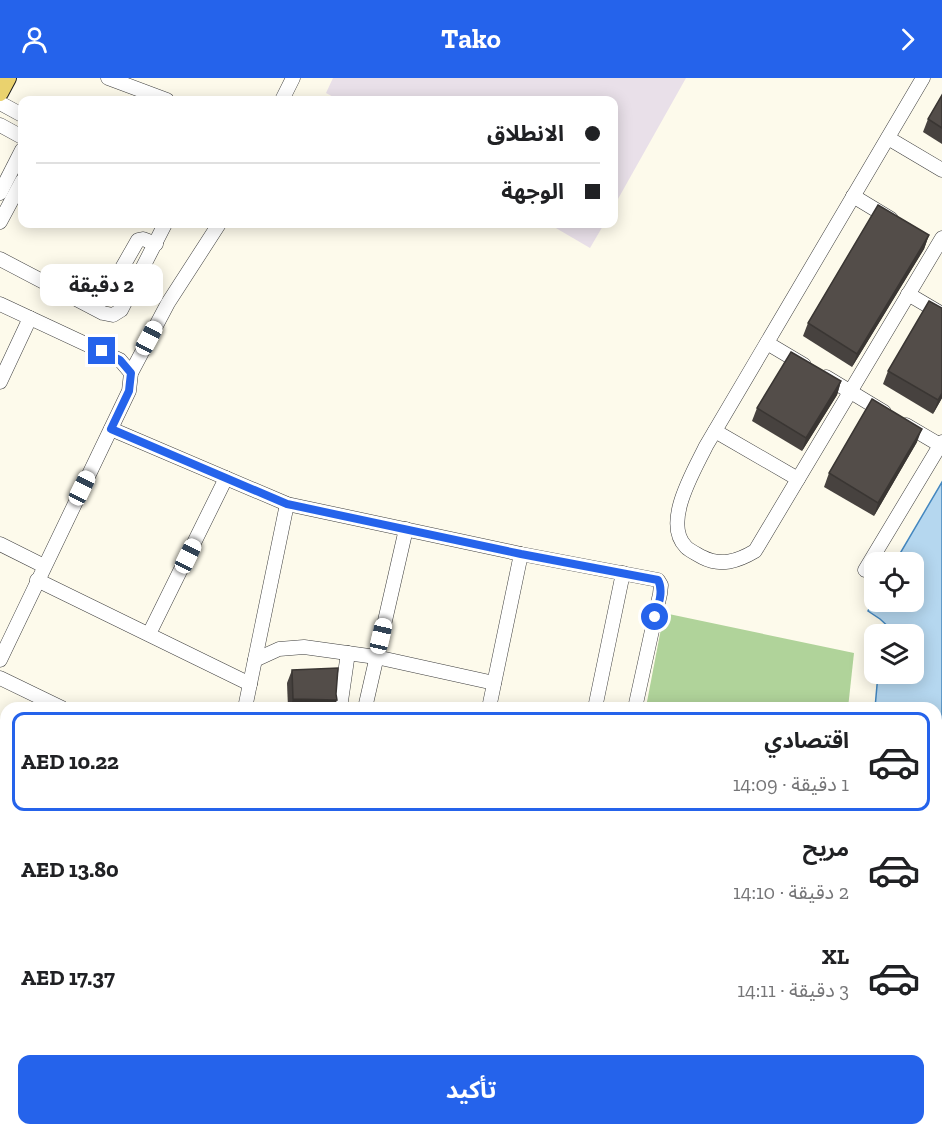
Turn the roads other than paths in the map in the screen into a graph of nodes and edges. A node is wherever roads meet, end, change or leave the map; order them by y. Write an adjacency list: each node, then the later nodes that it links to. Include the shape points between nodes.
1 (8, 78): 5 (main road)
2 (108, 78): 6 (street)
3 (293, 78): 7 (street)
4 (923, 78): 12 (street)
5 (0, 93)
6 (156, 96)
7 (284, 96)
8 (0, 103): 9 (street)
9 (18, 113)
10 (0, 125): 11 (street)
11 (18, 135)
12 (888, 138): 14 (street); 17 (street)
13 (18, 158): 16 (street)
14 (942, 170)
15 (18, 188): 18 (street)
16 (0, 193)
17 (853, 196): 19 (street); 30 (street)
18 (0, 222)
19 (900, 224)
20 (163, 228): 23 (street)
21 (216, 228): 31 (street, via 175,289)
22 (936, 241): 26 (street)
23 (156, 244): 25 (street); 25 (street, via 143,238 138,240 118,275 118,286)
24 (0, 259): 25 (street, via 107,315 121,310)
25 (129, 294)
26 (908, 294): 28 (street); 33 (street)
27 (0, 304): 29 (street)
28 (942, 314)
29 (30, 318): 31 (street, via 120,360); 32 (street)
30 (767, 343): 33 (street); 35 (street)
31 (131, 373): 34 (street, via 129,391)
32 (0, 382)
33 (850, 392): 36 (street); 38 (street)
34 (111, 429): 37 (street); 44 (street)
35 (715, 431): 38 (street); 38 (street, via 683,496 677,528 687,547 705,558 729,562 755,551)
36 (941, 443): 42 (street)
37 (226, 478): 39 (street); 47 (street)
38 (798, 479)
39 (287, 504): 40 (street); 51 (street)
40 (406, 529): 43 (street); 49 (street)
41 (0, 544): 44 (street)
42 (876, 552)
43 (521, 554): 45 (street); 53 (street)
44 (44, 566): 46 (street)
45 (623, 573): 62 (street); 63 (street, via 658,580 661,585)
46 (37, 580): 47 (street); 50 (street)
47 (149, 634): 54 (street)
48 (348, 653): 49 (street); 51 (street, via 289,647); 55 (street)
49 (376, 657): 53 (street); 56 (street)
50 (0, 660)
51 (255, 660): 54 (street)
52 (0, 678): 57 (street)
53 (494, 683): 61 (street)
54 (250, 684): 58 (street)
55 (343, 690): 56 (street); 59 (street)
56 (369, 692): 60 (street)
57 (50, 702)
58 (246, 702)
59 (341, 702)
60 (366, 702)
61 (490, 702)
62 (596, 702)
63 (636, 702)

